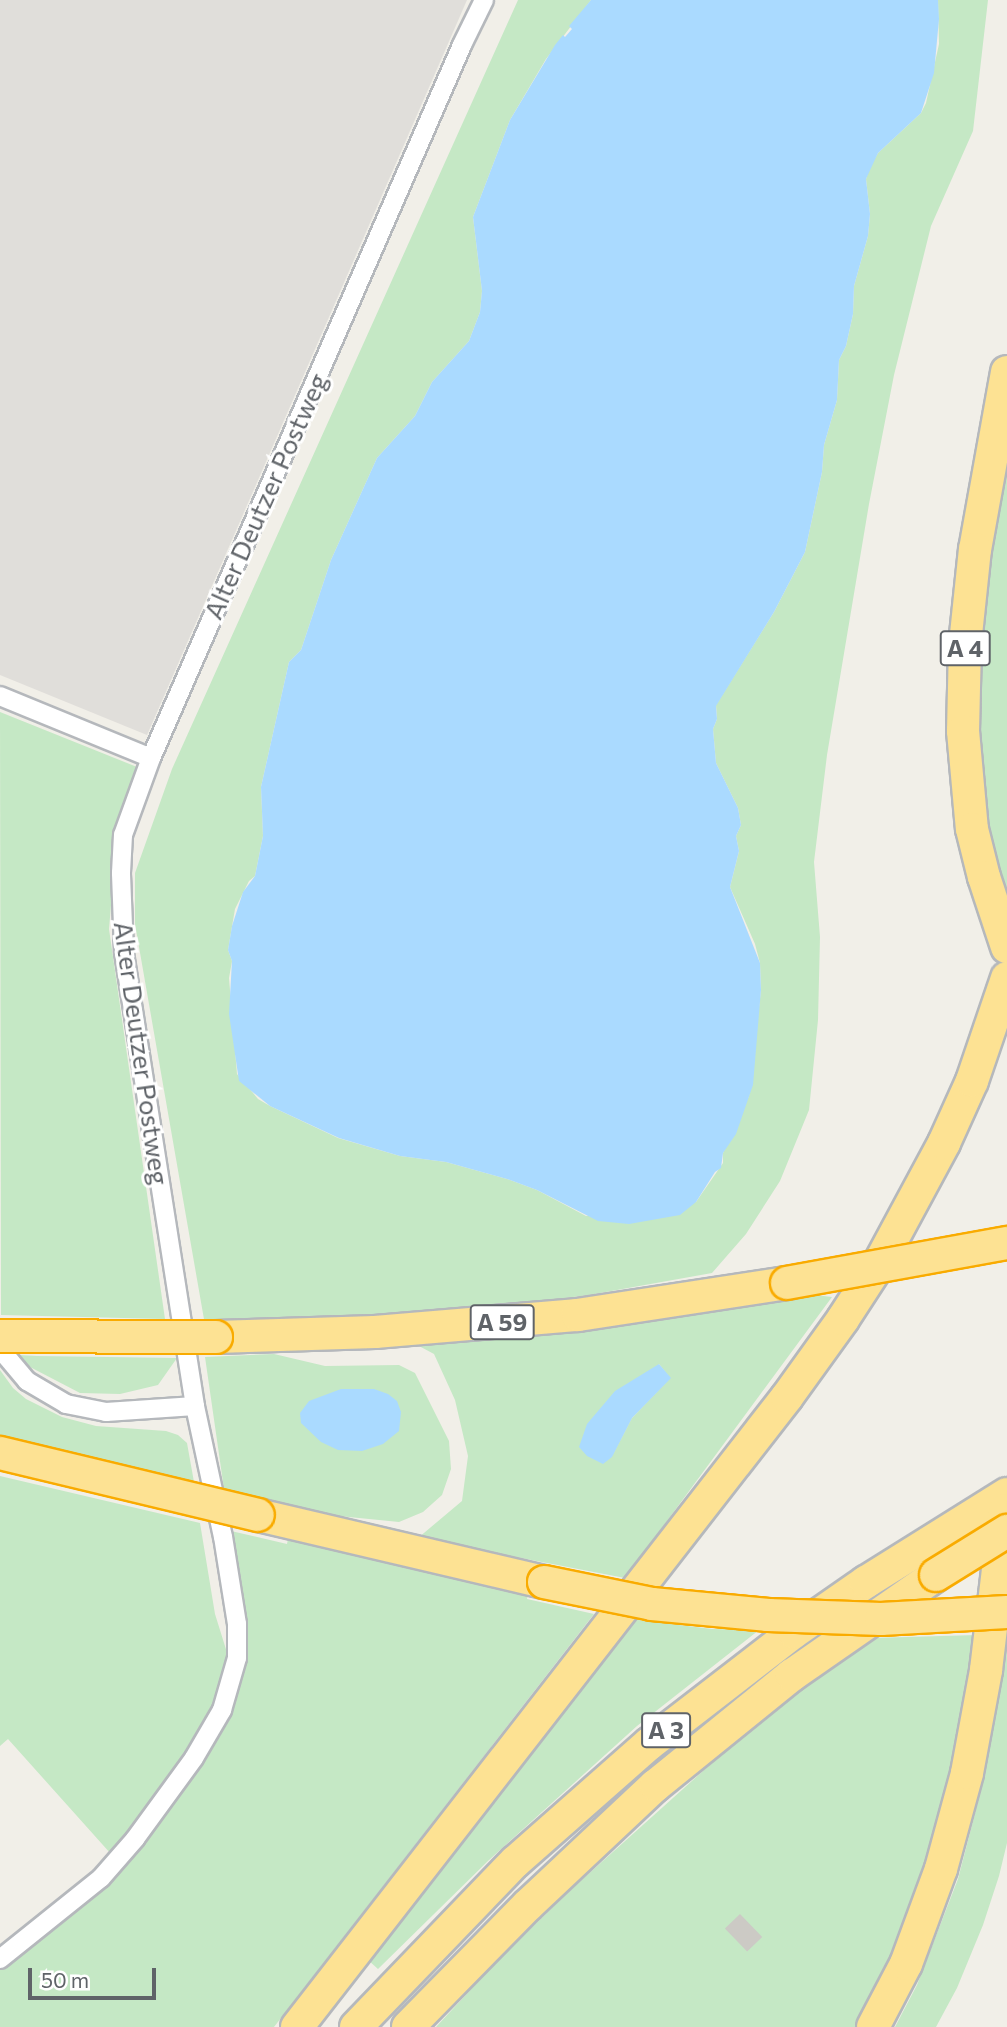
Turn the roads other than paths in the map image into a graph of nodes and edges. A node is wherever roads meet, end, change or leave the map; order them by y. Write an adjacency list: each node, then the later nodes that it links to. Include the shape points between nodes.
1 (484, 0): 4 (street, Alter Deutzer Postweg)
2 (1007, 372): 5 (highway, A 4, via 975,549 962,693 968,800)
3 (0, 696): 4 (street)
4 (150, 758): 10 (street, Alter Deutzer Postweg, via 123,835 124,952)
5 (1002, 936)
6 (1007, 978): 16 (highway, via 972,1081 944,1143 887,1250 843,1319)
7 (1007, 1243): 8 (highway, A 59, bridge, via 578,1315 375,1332)
8 (0, 1336)
9 (0, 1343): 10 (street, via 27,1381 66,1405 106,1412)
10 (195, 1406): 15 (street, Alter Deutzer Postweg, via 236,1624 237,1658 222,1710 172,1788 101,1878)
11 (0, 1453): 14 (highway, bridge, via 652,1604 881,1619)
12 (1007, 1496): 17 (highway, A 3, via 937,1536 794,1632 649,1744 515,1862); 19 (highway, via 986,1670 967,1773 941,1869 910,1952)
13 (1007, 1531): 18 (highway, A 3, bridge, via 792,1675 656,1785 528,1905)
14 (1007, 1612)
15 (0, 1959)
16 (297, 2027)
17 (356, 2027)
18 (408, 2027)
19 (873, 2027)

